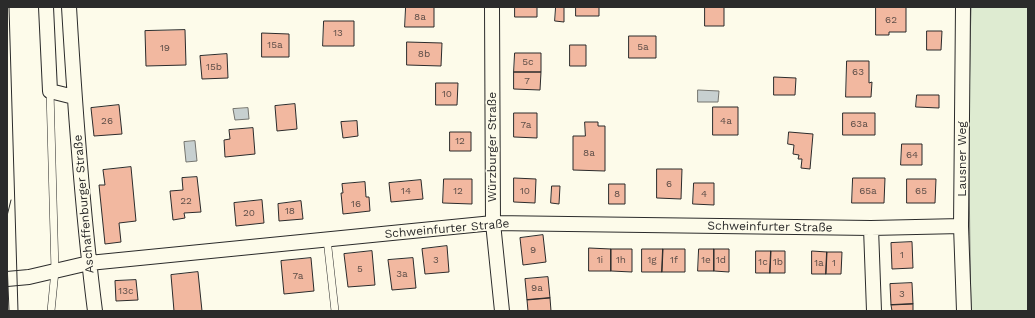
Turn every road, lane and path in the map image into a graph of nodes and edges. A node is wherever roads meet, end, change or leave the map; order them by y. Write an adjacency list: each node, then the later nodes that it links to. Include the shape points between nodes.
1 (46, 7): 5 (street)
2 (69, 7): 6 (street, Aschaffenburger Straße)
3 (492, 7): 7 (street, Würzburger Straße)
4 (963, 7): 8 (street, Lausner Weg)
5 (50, 91): 6 (street); 12 (lane)
6 (74, 97): 11 (street, Aschaffenburger Straße)
7 (493, 223): 9 (street, Schweinfurter Straße); 10 (street, Schweinfurter Straße); 17 (street, Würzburger Straße)
8 (961, 226): 9 (street, Schweinfurter Straße); 19 (street, Lausner Weg)
9 (870, 228): 18 (street)
10 (327, 239): 11 (street, Schweinfurter Straße); 16 (lane)
11 (89, 263): 12 (street, Schweinfurter Straße); 15 (street, Aschaffenburger Straße)
12 (55, 271): 13 (street, Schweinfurter Straße); 14 (lane)
13 (7, 279)
14 (51, 311)
15 (95, 311)
16 (336, 311)
17 (502, 311)
18 (874, 311)
19 (964, 311)

